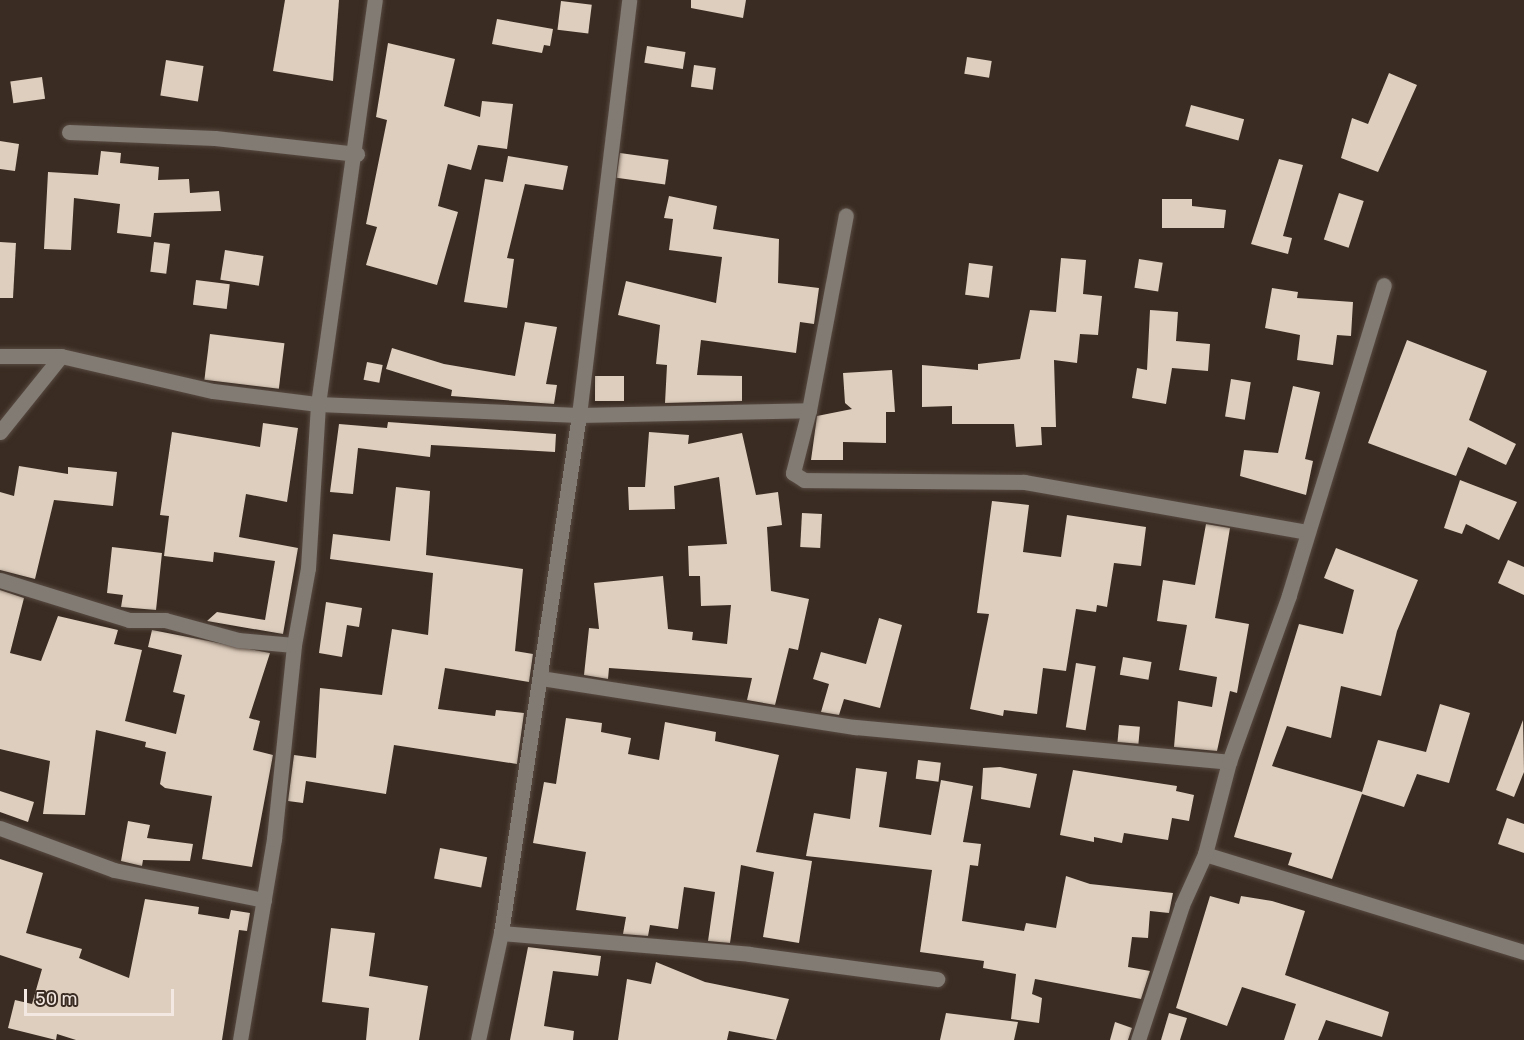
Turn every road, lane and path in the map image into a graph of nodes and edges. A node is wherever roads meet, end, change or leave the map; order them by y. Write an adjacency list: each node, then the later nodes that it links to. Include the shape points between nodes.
1 (375, 0): 4 (street)
2 (629, 0): 11 (street)
3 (69, 132): 4 (street, via 215,138)
4 (357, 154): 9 (street)
5 (846, 215): 10 (street)
6 (1384, 285): 13 (street)
7 (0, 356): 8 (street)
8 (61, 356): 9 (street, via 213,391); 12 (street)
9 (318, 404): 11 (street); 15 (street, via 308,568)
10 (808, 410): 11 (street); 13 (street, via 793,473 804,480 1024,482)
11 (579, 415): 16 (street)
12 (0, 432)
13 (1308, 532): 17 (street)
14 (0, 580): 15 (street, via 129,620 165,620 238,640)
15 (294, 645): 20 (street)
16 (541, 678): 17 (street, via 855,727); 21 (street)
17 (1229, 762): 19 (street)
18 (0, 828): 20 (street, via 114,870)
19 (1205, 854): 22 (street); 26 (street, via 1182,905)
20 (264, 900): 24 (street)
21 (501, 933): 23 (street, via 749,954); 25 (street)
22 (1524, 952)
23 (937, 979)
24 (240, 1040)
25 (478, 1040)
26 (1138, 1040)

